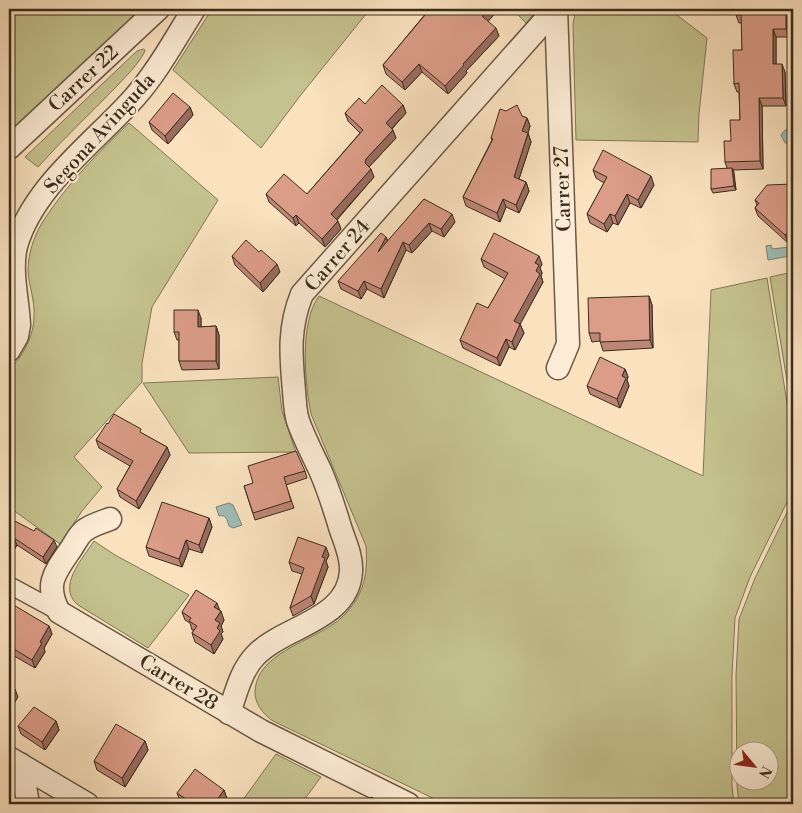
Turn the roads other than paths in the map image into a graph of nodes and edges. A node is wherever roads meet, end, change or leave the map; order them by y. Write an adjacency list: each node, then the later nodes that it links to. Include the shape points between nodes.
1 (158, 9): 4 (street, Carrer 22)
2 (194, 9): 5 (street, Segona Avinguda, via 142,88 61,172 24,226 14,259 19,325)
3 (555, 9): 6 (street, Carrer 27, via 568,344); 10 (street, Carrer 24, via 302,294 294,315 291,338 297,418 335,510 351,570 339,600 330,609 265,646 254,656 241,678)
4 (9, 148)
5 (9, 350)
6 (558, 368)
7 (110, 519): 9 (street, via 83,531 56,571 51,590)
8 (9, 585): 9 (street)
9 (59, 612): 10 (street, Carrer 28)
10 (229, 713): 14 (street, Carrer 28)
11 (14, 761): 12 (street, via 24,780); 13 (street)
12 (28, 804)
13 (87, 804)
14 (408, 804)

